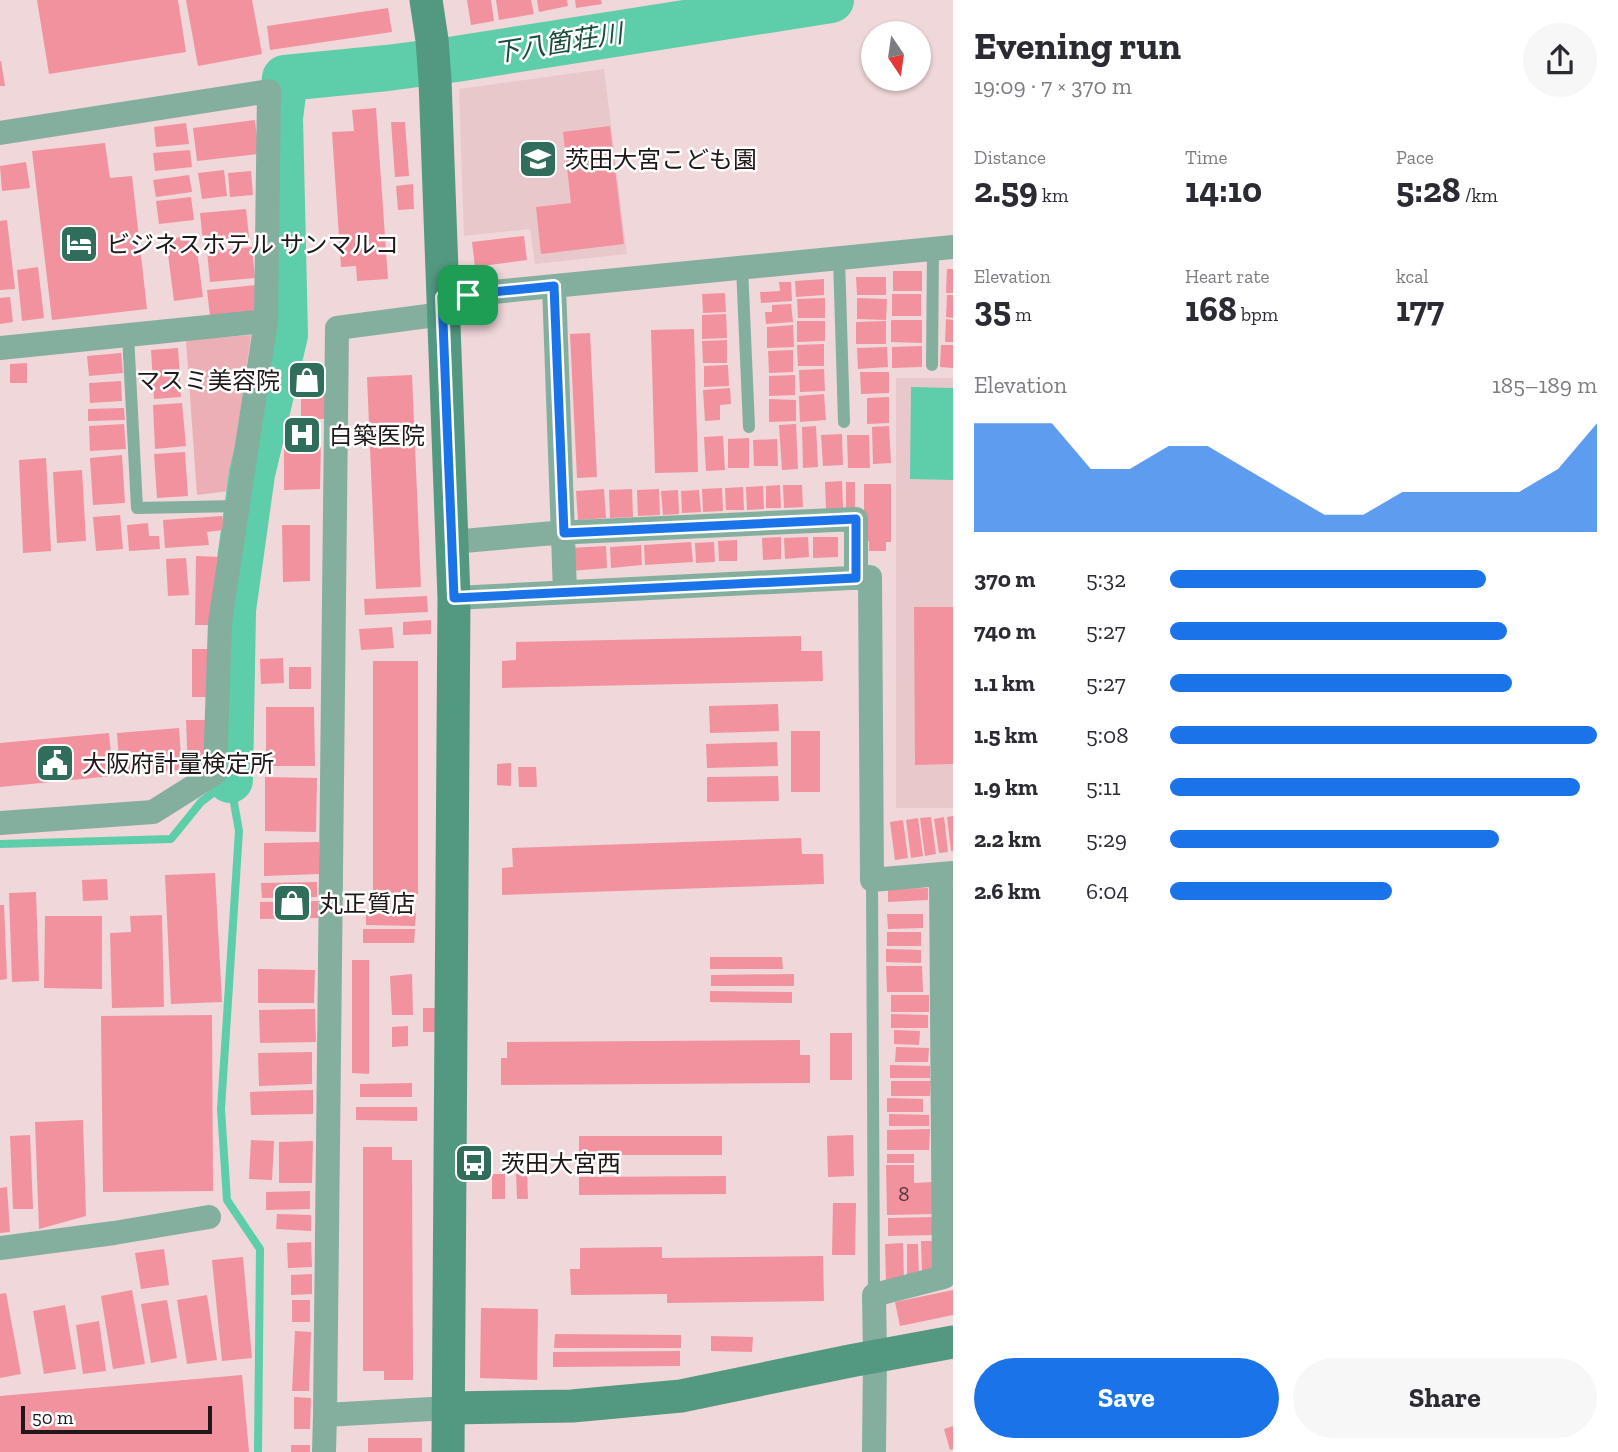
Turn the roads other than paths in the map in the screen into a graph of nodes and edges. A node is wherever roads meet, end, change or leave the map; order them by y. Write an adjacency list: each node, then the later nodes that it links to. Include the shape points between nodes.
1 (426, 0): 7 (street, via 435,80)
2 (0, 133): 8 (street, via 269,91)
3 (943, 248): 4 (street); 11 (lane)
4 (839, 258): 5 (street); 12 (lane)
5 (742, 267): 6 (street); 13 (lane)
6 (554, 286): 7 (street); 15 (street)
7 (443, 306): 16 (street); 32 (street, via 337,328)
8 (266, 321): 9 (street); 14 (street)
9 (128, 335): 10 (street); 14 (lane, via 137,508)
10 (0, 348)
11 (932, 365)
12 (844, 422)
13 (749, 427)
14 (238, 506): 20 (street, via 220,622 215,773 153,812)
15 (564, 533): 16 (street); 17 (street, via 856,519); 18 (street)
16 (452, 542): 19 (street)
17 (856, 578): 18 (street); 22 (street, via 870,577)
18 (565, 592): 19 (street)
19 (454, 598): 31 (street)
20 (0, 823)
21 (947, 874): 22 (street); 23 (street)
22 (872, 880): 28 (lane)
23 (947, 981): 24 (street)
24 (948, 1084): 26 (street)
25 (209, 1217): 27 (street)
26 (948, 1224): 28 (street, via 944,1277)
27 (0, 1248)
28 (874, 1295): 30 (street)
29 (953, 1342): 30 (street)
30 (875, 1356): 31 (street, via 681,1396 572,1406); 35 (street)
31 (449, 1408): 32 (street); 34 (street)
32 (325, 1415): 33 (street)
33 (324, 1452)
34 (448, 1452)
35 (874, 1452)

